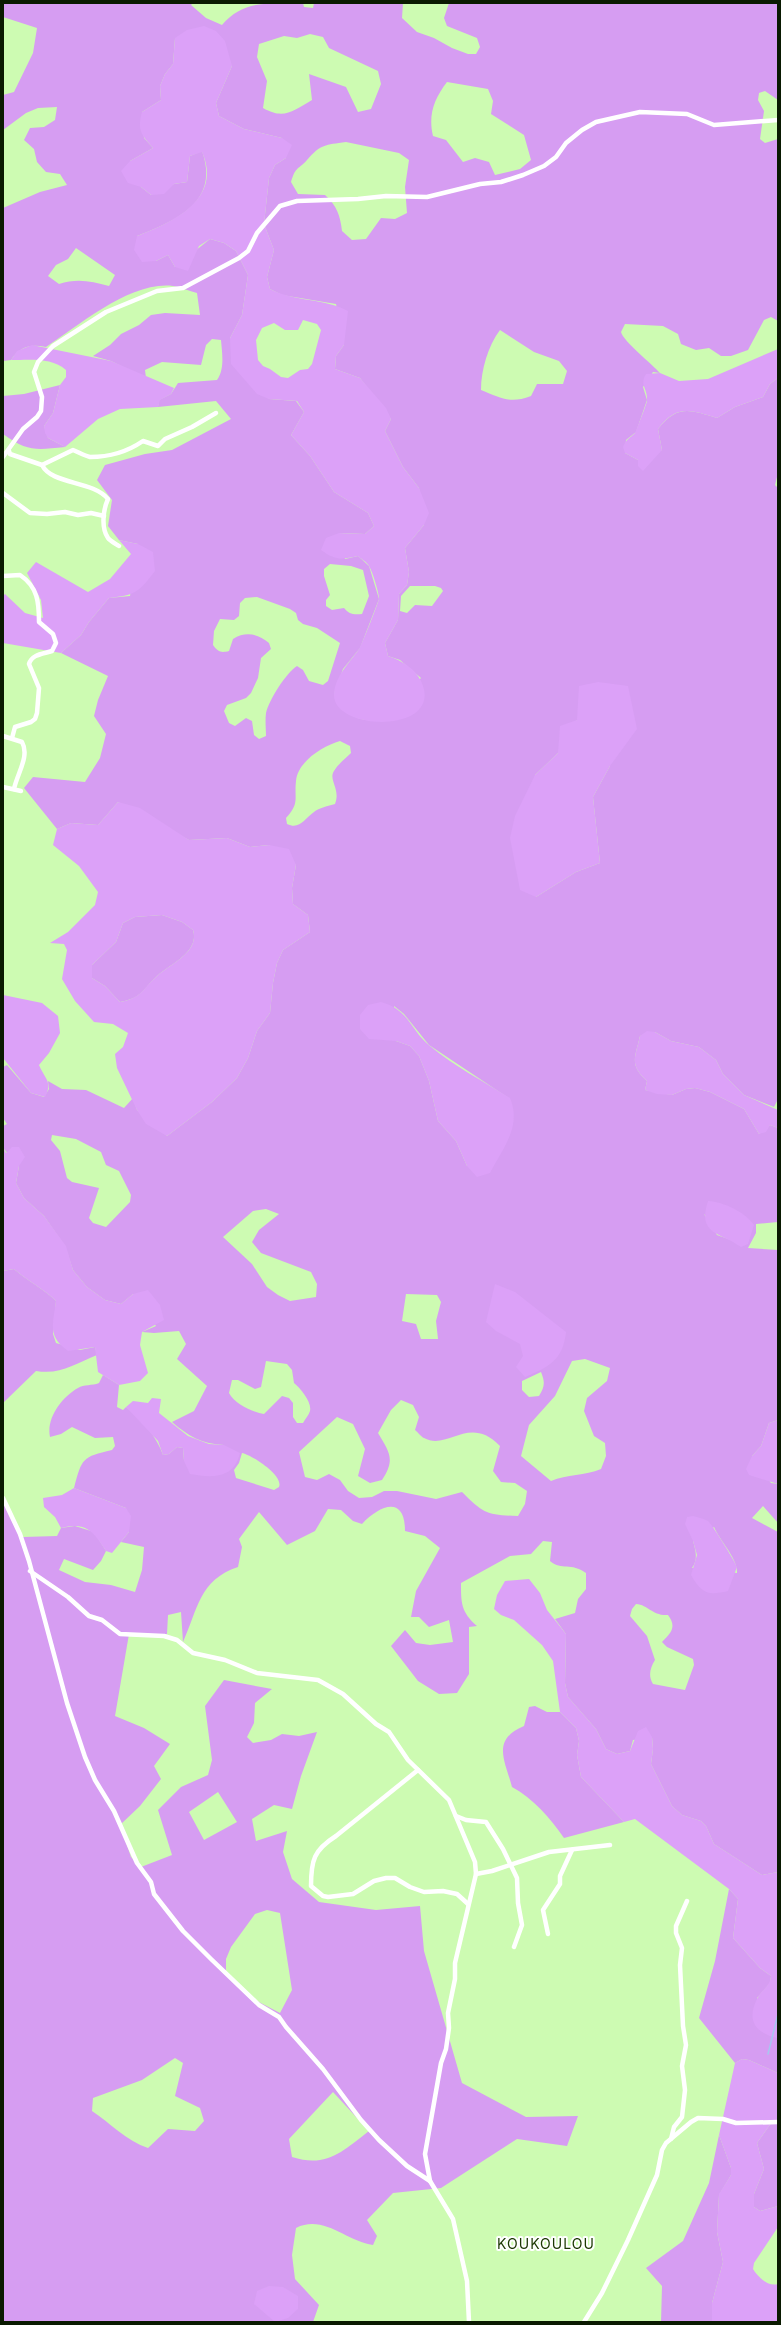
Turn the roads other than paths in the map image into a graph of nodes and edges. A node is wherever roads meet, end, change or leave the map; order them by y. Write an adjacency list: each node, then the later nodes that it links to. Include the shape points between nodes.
1 (778, 120): 3 (street, via 714,125 687,114 640,112 596,122 566,143 556,157 544,166 523,176 501,182 480,184 427,197 386,196 358,200 297,201 280,206 257,233 248,251 238,258 183,288 157,291 106,312 53,346 38,362 34,372 42,396 41,411 23,429)
2 (216, 413): 5 (street, via 165,439 158,446 143,442 119,454 89,457 73,450)
3 (9, 451): 4 (street); 5 (street, via 10,454)
4 (3, 457)
5 (42, 465): 7 (street, via 49,474 87,486 104,495 108,499)
6 (3, 493): 7 (street, via 30,513 91,513)
7 (104, 516): 8 (street, via 108,538)
8 (119, 546)
9 (3, 576): 11 (street, via 20,575 30,582 40,606 39,622 53,634 56,643 52,651 35,656 29,664 39,688 37,713 31,722 15,727)
10 (3, 736): 11 (street)
11 (12, 738): 13 (street, via 22,742 25,747)
12 (3, 787): 13 (street)
13 (14, 789): 14 (street)
14 (21, 791)
15 (3, 1498): 16 (street, via 20,1534)
16 (30, 1571): 17 (street, via 68,1597 89,1616 102,1620 120,1634 164,1636 177,1640 193,1652 225,1660 257,1673 318,1680 343,1694 376,1724 389,1732); 29 (street, via 85,1757 95,1780 114,1811 137,1863 151,1882 154,1894 211,1959 259,2005 279,2017 379,2140 407,2166)
17 (418, 1770): 18 (street, via 449,1800); 24 (street, via 322,1845 315,1854 311,1886 328,1897 353,1894 374,1881 395,1878 424,1892 443,1891 457,1894)
18 (456, 1816): 21 (street, via 486,1822); 22 (street, via 474,1862)
19 (610, 1845): 20 (street)
20 (572, 1850): 21 (street, via 549,1852); 25 (street, via 560,1876 560,1884 543,1910)
21 (510, 1864): 22 (street); 26 (street, via 517,1878 522,1925)
22 (476, 1874): 24 (street)
23 (687, 1901): 28 (street, via 676,1926 682,1948 680,1965 686,2045 682,2066 685,2090 682,2117 674,2127)
24 (468, 1904): 29 (street, via 448,2013 446,2049 425,2154)
25 (548, 1934)
26 (514, 1947)
27 (778, 2122): 28 (street, via 736,2123 723,2119 698,2118)
28 (671, 2139): 31 (street, via 662,2150 657,2175 628,2240)
29 (430, 2181): 30 (street, via 453,2219 467,2281)
30 (470, 2322)
31 (584, 2322)

